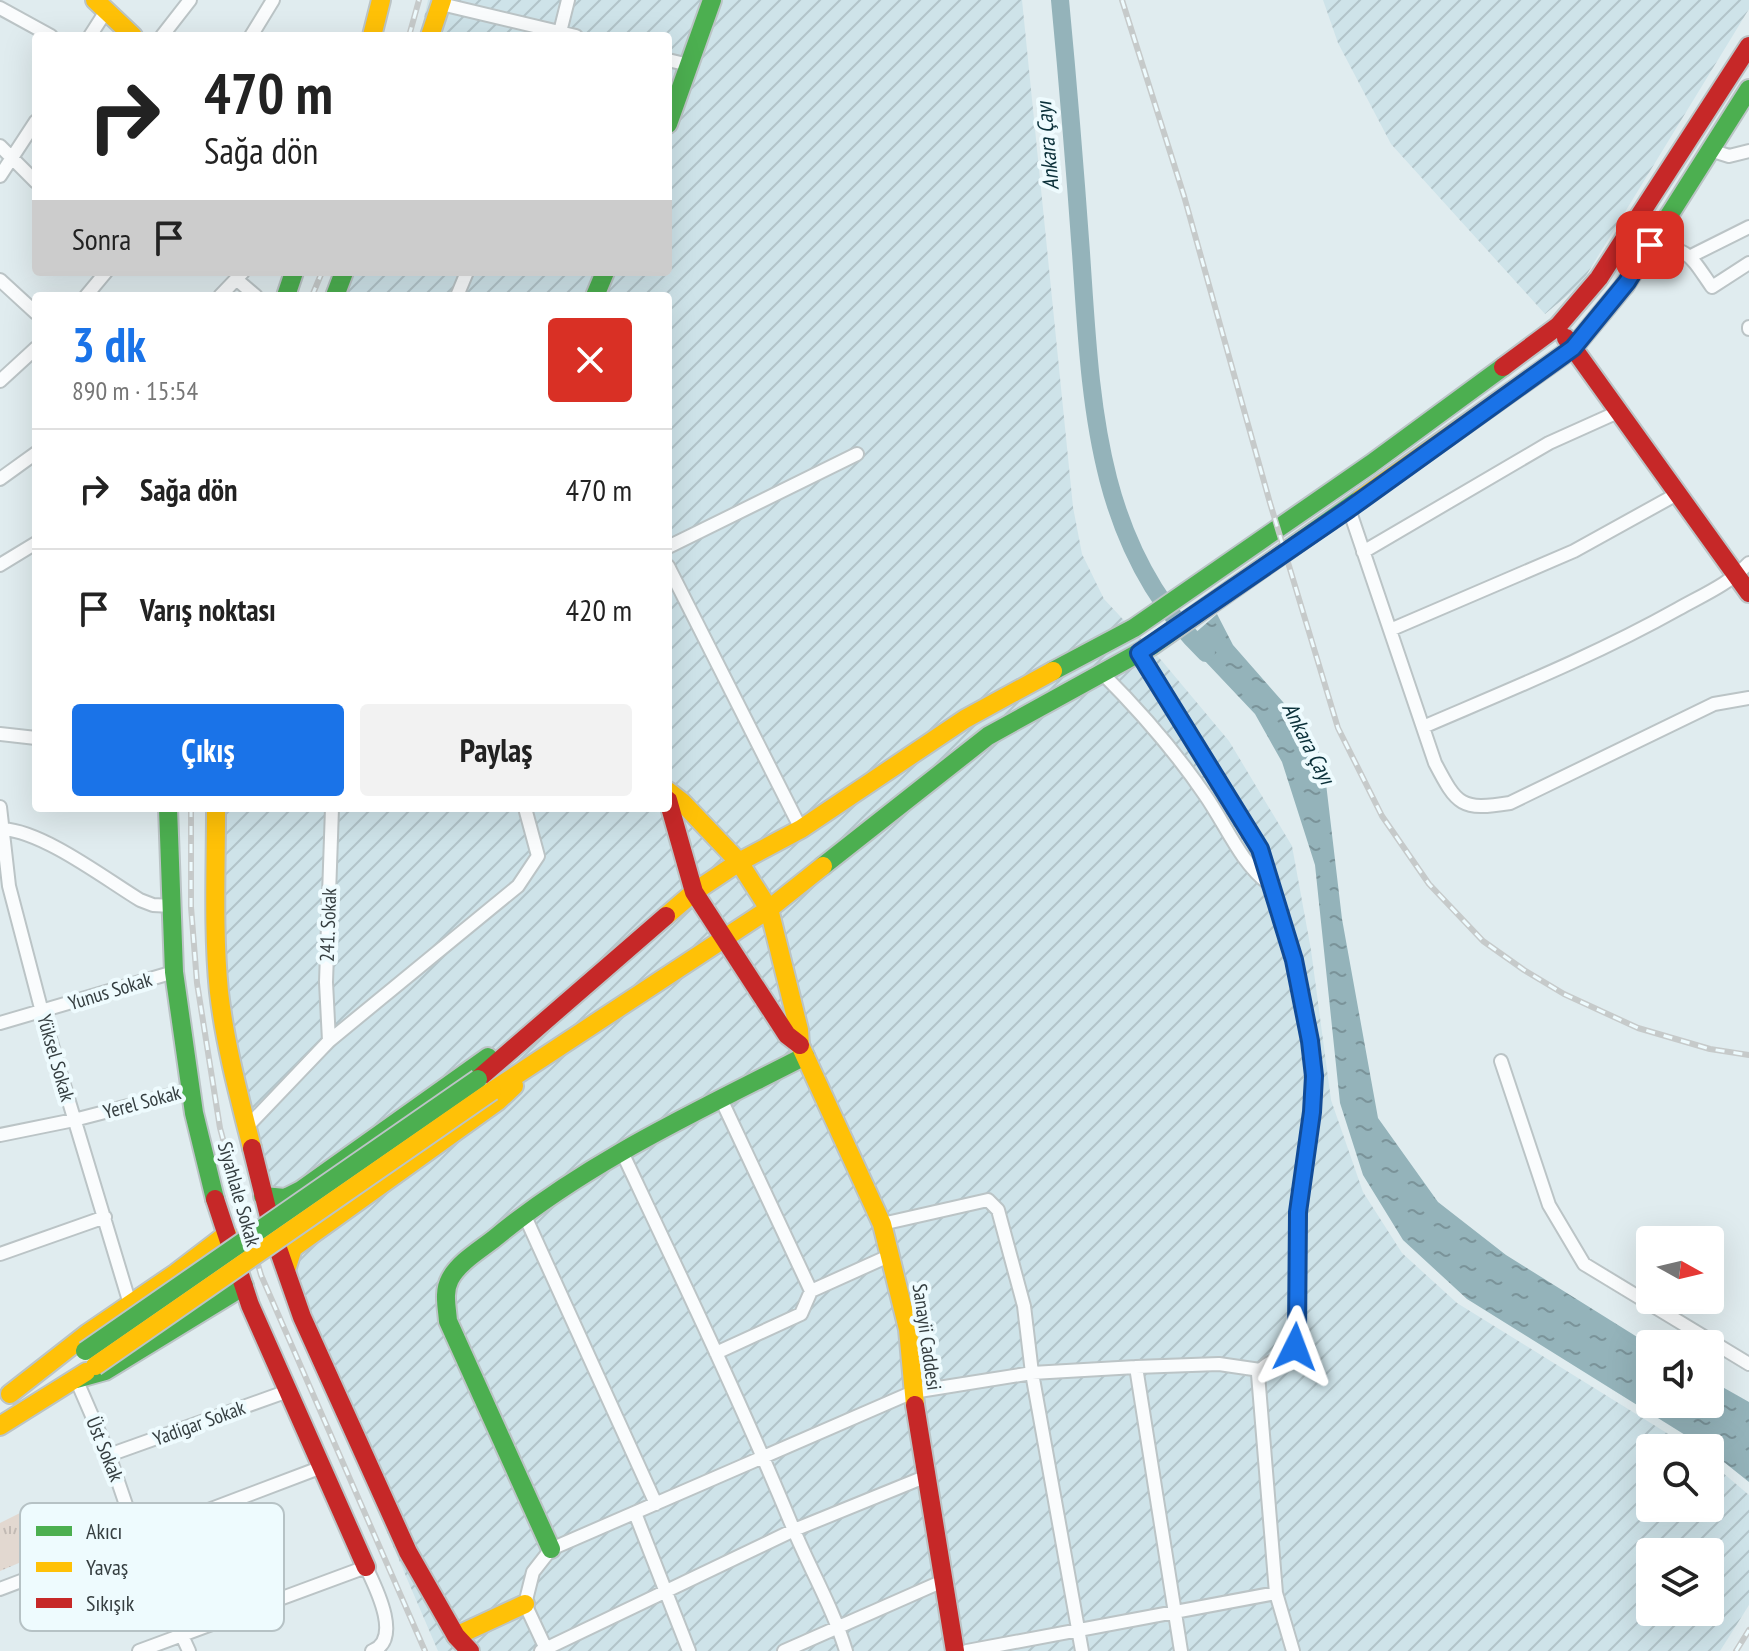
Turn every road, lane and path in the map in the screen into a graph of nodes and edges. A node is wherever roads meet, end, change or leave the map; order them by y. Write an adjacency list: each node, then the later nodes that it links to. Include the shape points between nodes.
1 (190, 0): 12 (street)
2 (273, 0): 13 (street)
3 (381, 0): 14 (main road)
4 (568, 0): 17 (street)
5 (712, 0): 20 (main road)
6 (442, 2): 15 (main road); 16 (street)
7 (101, 5): 10 (street); 11 (main road)
8 (0, 8): 9 (street)
9 (44, 32)
10 (91, 32)
11 (129, 32)
12 (165, 32)
13 (253, 32)
14 (373, 32)
15 (431, 32)
16 (553, 32)
17 (560, 32)
18 (1749, 46): 41 (main road, via 1599,278)
19 (672, 61): 20 (street)
20 (689, 65): 22 (main road)
21 (1749, 89): 25 (main road)
22 (672, 113)
23 (32, 127): 27 (street)
24 (0, 146): 27 (street)
25 (1710, 150): 26 (street, via 1729,156); 31 (main road)
26 (1749, 151)
27 (11, 159): 28 (street); 29 (street)
28 (0, 176)
29 (32, 178)
30 (1749, 227): 32 (street)
31 (1650, 245): 32 (street); 42 (main road)
32 (1691, 256): 33 (street, via 1712,287)
33 (1749, 263)
34 (103, 276): 37 (street)
35 (239, 276): 38 (street); 39 (street)
36 (0, 280): 40 (street)
37 (89, 292)
38 (224, 292)
39 (253, 292)
40 (32, 309)
41 (1558, 326): 42 (main road); 73 (main road, via 1134,628 965,719)
42 (1573, 348): 45 (main road); 50 (main road)
43 (32, 352): 44 (street)
44 (0, 381)
45 (1618, 412): 49 (main road); 53 (street, via 1549,443)
46 (857, 454): 52 (street)
47 (32, 456): 48 (street)
48 (0, 479)
49 (1677, 494): 55 (main road); 58 (street, via 1574,551)
50 (1349, 509): 53 (street); 59 (main road)
51 (32, 545): 54 (street)
52 (672, 545)
53 (1363, 552): 58 (street)
54 (0, 565)
55 (1742, 570): 57 (main road); 62 (street, via 1652,624)
56 (672, 574): 73 (street)
57 (1749, 593)
58 (1390, 630): 62 (street)
59 (1146, 649): 60 (main road); 75 (street, via 1260,849)
60 (1102, 673): 75 (street, via 1163,740 1251,867); 79 (main road, via 988,736)
61 (1749, 698): 62 (street, via 1714,704 1510,803 1494,806 1464,804 1452,796)
62 (1423, 727)
63 (0, 734): 64 (street)
64 (32, 737)
65 (672, 794): 74 (main road)
66 (0, 807): 72 (street, Yüksel Sokak)
67 (168, 812): 78 (main road, Siyahlale Sokak)
68 (216, 812): 93 (main road, via 219,992)
69 (332, 812): 85 (street, 241. Sokak)
70 (526, 812): 85 (street, via 538,856 518,886)
71 (671, 812): 77 (main road)
72 (3, 829): 76 (street, Yüksel Sokak); 78 (street, via 28,833 140,900)
73 (801, 829): 74 (main road)
74 (739, 862): 77 (main road); 79 (main road, Sanayii Caddesi)
75 (1269, 884): 115 (street, via 1294,960 1314,1094 1298,1212 1297,1342 1288,1356)
76 (3, 887): 82 (street, Yüksel Sokak)
77 (694, 892): 80 (main road, Sanayii Caddesi); 84 (main road)
78 (172, 906): 81 (main road, Siyahlale Sokak)
79 (769, 909): 80 (main road); 86 (main road, Sanayii Caddesi)
80 (723, 940): 86 (main road, Sanayii Caddesi); 87 (main road)
81 (174, 972): 82 (street, Yunus Sokak); 90 (main road, Siyahlale Sokak)
82 (42, 1012): 83 (street, Yunus Sokak); 92 (street, Yüksel Sokak)
83 (0, 1023)
84 (529, 1036): 89 (main road); 96 (main road, via 491,1055)
85 (329, 1041): 93 (street)
86 (802, 1050): 91 (main road); 101 (main road, Sanayii Caddesi)
87 (546, 1055): 89 (main road); 100 (main road, via 498,1101)
88 (1501, 1061): 113 (street, via 1549,1205 1584,1264)
89 (485, 1085): 112 (main road, bridge)
90 (190, 1090): 92 (street, Yerel Sokak); 102 (main road, Siyahlale Sokak)
91 (721, 1099): 95 (main road); 108 (street)
92 (74, 1120): 94 (street, Yerel Sokak); 99 (street, Yüksel Sokak)
93 (247, 1127): 97 (main road)
94 (0, 1135)
95 (621, 1150): 98 (main road); 111 (street)
96 (301, 1190): 97 (main road, via 285,1198); 100 (main road, via 287,1204 296,1220 309,1224)
97 (263, 1196): 105 (main road)
98 (524, 1214): 128 (street); 131 (main road, via 459,1267 449,1280 445,1309)
99 (105, 1217): 103 (street); 109 (street, Yüksel Sokak)
100 (336, 1217): 105 (main road, via 293,1248)
101 (882, 1224): 104 (main road, Sanayii Caddesi); 116 (street, via 988,1200 998,1210 1024,1306)
102 (227, 1234): 106 (main road); 107 (main road, Siyahlale Sokak)
103 (0, 1254)
104 (891, 1255): 108 (street); 119 (main road, Sanayii Caddesi, via 908,1329)
105 (286, 1270): 146 (main road, via 408,1552)
106 (176, 1273): 109 (main road); 110 (main road, via 196,1269 209,1279 215,1293)
107 (244, 1286): 110 (main road); 118 (main road, Siyahlale Sokak)
108 (811, 1291): 111 (street, via 801,1314)
109 (130, 1304): 120 (main road)
110 (203, 1312): 117 (main road, via 105,1371)
111 (716, 1353): 123 (street)
112 (90, 1359): 117 (main road); 120 (main road)
113 (1749, 1364)
114 (1136, 1367): 115 (street, via 1219,1364); 116 (street); 140 (street)
115 (1260, 1370): 137 (street)
116 (1032, 1373): 119 (street); 142 (street)
117 (76, 1379): 121 (main road); 122 (street, Üst Sokak)
118 (288, 1391): 122 (street, Yadigar Sokak); 124 (main road, Siyahlale Sokak)
119 (913, 1392): 123 (street); 125 (main road, Sanayii Caddesi)
120 (5, 1398)
121 (0, 1426)
122 (109, 1455): 126 (street, Üst Sokak)
123 (764, 1455): 128 (street); 130 (street)
124 (322, 1467): 127 (street); 132 (main road, Siyahlale Sokak)
125 (927, 1476): 130 (street); 134 (main road, Sanayii Caddesi)
126 (125, 1503)
127 (227, 1503)
128 (656, 1504): 129 (street)
129 (635, 1513): 131 (street); 136 (street)
130 (794, 1530): 136 (street); 141 (street)
131 (551, 1549): 139 (street, via 533,1572)
132 (366, 1567): 138 (street); 150 (street, via 386,1620 387,1636)
133 (20, 1581): 135 (street)
134 (943, 1581): 141 (street); 155 (main road, Sanayii Caddesi)
135 (0, 1589)
136 (666, 1593): 147 (street); 152 (street)
137 (1276, 1593): 140 (street); 159 (street)
138 (284, 1597)
139 (525, 1604): 146 (main road); 147 (street)
140 (1175, 1613): 142 (street); 158 (street)
141 (839, 1627): 153 (street); 154 (street)
142 (1078, 1630): 156 (street); 157 (street)
143 (180, 1631): 145 (street, Üst Sokak)
144 (193, 1631): 145 (street)
145 (182, 1635): 148 (street); 149 (street, Üst Sokak)
146 (456, 1636): 151 (main road)
147 (545, 1650)
148 (139, 1651)
149 (189, 1651)
150 (372, 1651)
151 (470, 1651)
152 (689, 1651)
153 (784, 1651)
154 (846, 1651)
155 (955, 1651)
156 (967, 1651)
157 (1082, 1651)
158 (1181, 1651)
159 (1293, 1651)

